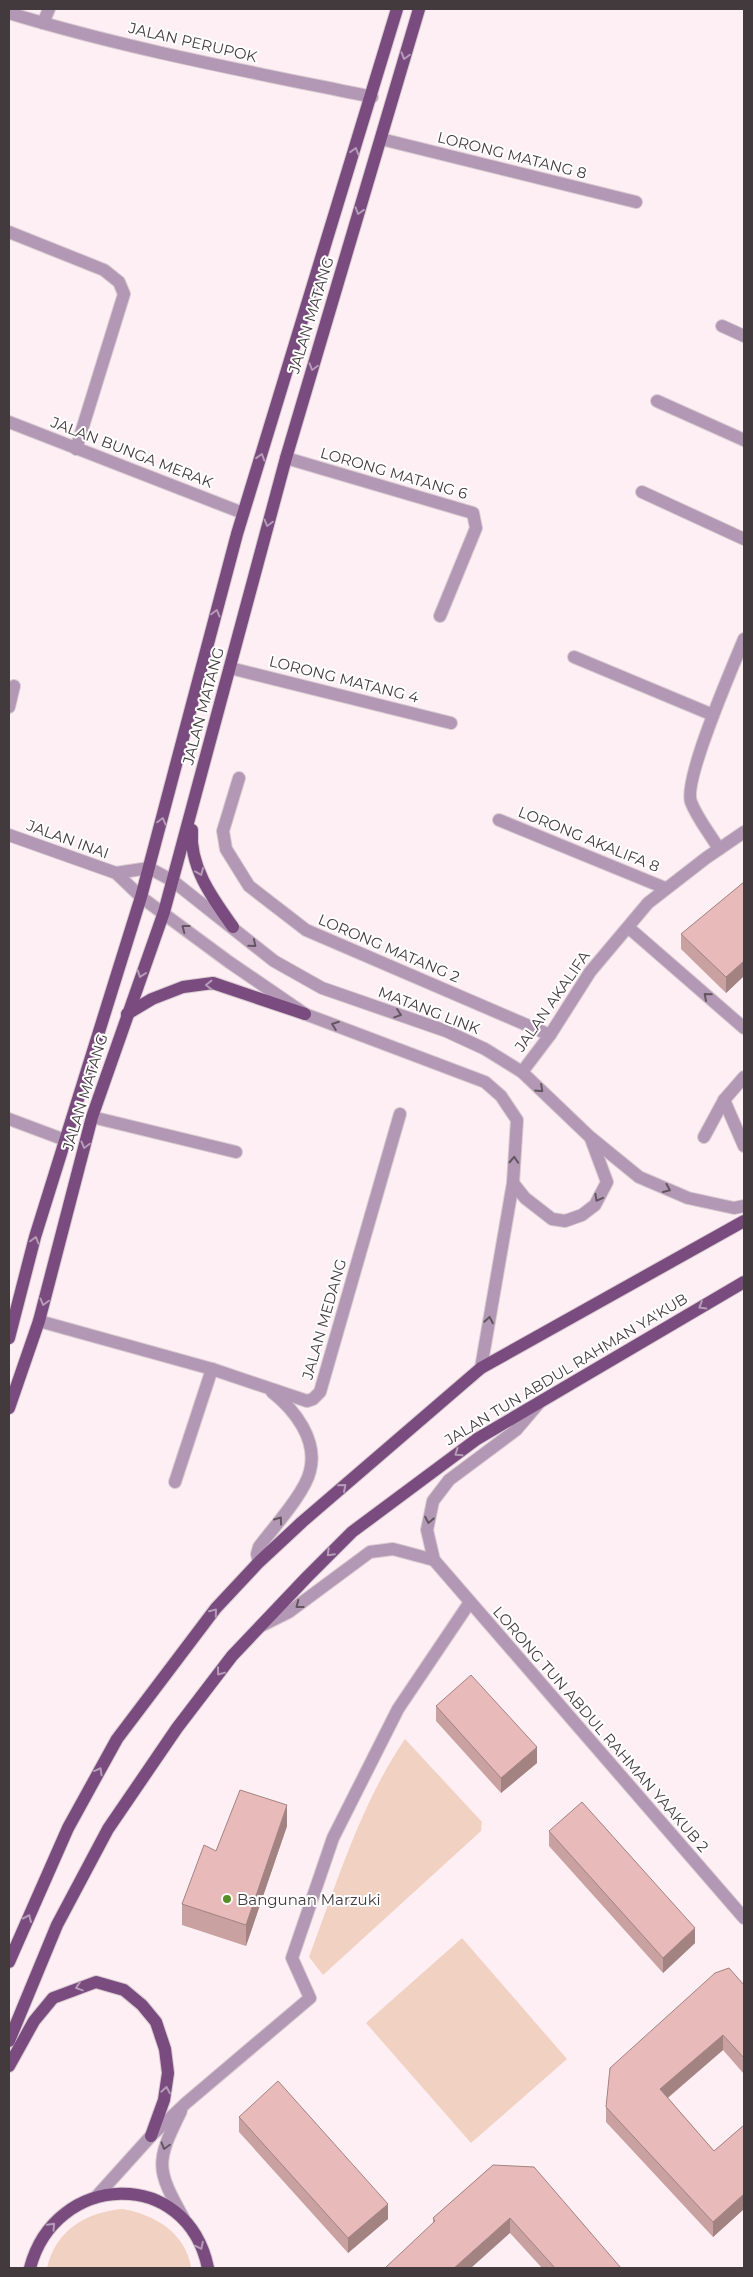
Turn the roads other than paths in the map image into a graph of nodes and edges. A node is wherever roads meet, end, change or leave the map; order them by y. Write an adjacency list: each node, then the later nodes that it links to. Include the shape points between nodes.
1 (49, 9): 5 (street)
2 (397, 9): 6 (main road, JALAN MATANG)
3 (419, 9): 7 (main road, JALAN MATANG, one-way to 7)
4 (9, 13): 5 (street, JALAN PERUPOK)
5 (42, 23): 6 (street, JALAN PERUPOK, via 208,63)
6 (372, 97): 18 (main road, JALAN MATANG, one-way to 6)
7 (381, 139): 8 (street, LORONG MATANG 8); 16 (main road, JALAN MATANG, one-way to 16)
8 (636, 202)
9 (9, 232): 15 (street, via 104,270 119,282 124,294)
10 (722, 326): 11 (street)
11 (744, 336)
12 (657, 401): 14 (street)
13 (9, 422): 15 (street, JALAN BUNGA MERAK)
14 (744, 440)
15 (76, 449): 18 (street, JALAN BUNGA MERAK)
16 (286, 458): 20 (street, LORONG MATANG 6, via 473,513 476,528); 23 (main road, JALAN MATANG, one-way to 23)
17 (642, 492): 19 (street)
18 (244, 513): 34 (main road, JALAN MATANG, one-way to 18)
19 (744, 538)
20 (440, 616)
21 (744, 639): 26 (street)
22 (574, 657): 26 (street)
23 (230, 668): 27 (street, LORONG MATANG 4); 29 (main road, JALAN MATANG)
24 (14, 686): 25 (street)
25 (9, 707)
26 (714, 715): 33 (street, via 691,781 690,801)
27 (451, 723)
28 (239, 778): 45 (street, LORONG MATANG 2, via 224,831 226,849 249,886 306,930)
29 (194, 807): 36 (main road, JALAN MATANG); 40 (main road, one-way to 40, via 191,840 198,868 211,896)
30 (499, 820): 37 (street, LORONG AKALIFA 8)
31 (744, 832): 33 (street, JALAN AKALIFA)
32 (9, 835): 35 (street, JALAN INAI)
33 (718, 849): 37 (street, JALAN AKALIFA)
34 (149, 868): 35 (street); 36 (street, MATANG LINK); 38 (main road, JALAN MATANG)
35 (116, 873): 38 (street)
36 (173, 881): 39 (main road, JALAN MATANG); 40 (street, MATANG LINK)
37 (665, 888): 41 (street, JALAN AKALIFA, via 648,903)
38 (141, 897): 39 (street); 54 (main road, JALAN MATANG)
39 (164, 912): 42 (main road, JALAN MATANG, one-way to 42); 43 (street, one-way to 39)
40 (233, 927): 46 (street, MATANG LINK, one-way to 46, via 274,961 322,988 446,1031 485,1049)
41 (629, 928): 44 (street, one-way to 41); 45 (street, JALAN AKALIFA, via 590,972)
42 (127, 1014): 43 (main road, one-way to 42, via 213,984 183,987); 50 (main road, JALAN MATANG)
43 (305, 1014): 57 (street, one-way to 43, via 517,1120 501,1096 485,1082)
44 (744, 1028)
45 (550, 1035): 46 (street, JALAN AKALIFA)
46 (522, 1072): 52 (street, MATANG LINK, one-way to 52)
47 (744, 1077): 48 (street)
48 (724, 1100): 53 (street); 55 (street)
49 (400, 1114): 65 (street, JALAN MEDANG, via 320,1392 314,1399 307,1400)
50 (92, 1117): 56 (street); 61 (main road, JALAN MATANG, one-way to 61)
51 (9, 1120): 54 (street)
52 (590, 1137): 57 (street, one-way to 57, via 607,1182 595,1205 582,1215 565,1222 552,1219 525,1198); 58 (street, MATANG LINK, one-way to 58, via 639,1177 688,1198 734,1208)
53 (704, 1138)
54 (65, 1140): 62 (main road, JALAN MATANG, one-way to 54)
55 (744, 1146)
56 (236, 1152)
57 (513, 1183): 63 (street, one-way to 57)
58 (744, 1206)
59 (744, 1222): 63 (main road)
60 (744, 1282): 66 (main road, JALAN TUN ABDUL RAHMAN YA'KUB, one-way to 66)
61 (39, 1321): 64 (street, JALAN MEDANG); 67 (main road, JALAN MATANG)
62 (9, 1338)
63 (481, 1368): 70 (main road, one-way to 63)
64 (212, 1369): 65 (street, JALAN MEDANG); 68 (street)
65 (262, 1384): 70 (street, one-way to 65, via 258,1547 304,1486 312,1460 310,1441 298,1418 288,1405)
66 (544, 1398): 69 (street, one-way to 69, via 516,1430 449,1480 433,1501 427,1530); 72 (main road, JALAN TUN ABDUL RAHMAN YA'KUB, one-way to 72, via 462,1450 352,1532)
67 (9, 1408)
68 (175, 1482)
69 (434, 1560): 71 (street, LORONG TUN ABDUL RAHMAN YAAKUB 2); 72 (street, one-way to 72, via 393,1549 370,1552 289,1612)
70 (259, 1562): 74 (main road, one-way to 70, via 68,1828 117,1738 216,1608)
71 (470, 1602): 73 (street, LORONG TUN ABDUL RAHMAN YAAKUB 2); 77 (street, via 398,1709 333,1838 292,1958 310,1998)
72 (259, 1626): 75 (main road, JALAN TUN ABDUL RAHMAN YA'KUB, one-way to 75, via 177,1728 108,1829 57,1924)
73 (744, 1918)
74 (9, 1962)
75 (9, 2041)
76 (9, 2066): 78 (main road, one-way to 76, via 164,2100 168,2073 165,2049 156,2022 124,1990 96,1982 53,1998 34,2021)
77 (186, 2102): 78 (street); 80 (street, one-way to 80, via 164,2144 161,2166 165,2185)
78 (150, 2136): 79 (street)
79 (96, 2197): 80 (main road, via 116,2193 146,2196 173,2210); 81 (main road, one-way to 79, via 34,2253 51,2226 80,2203)
80 (186, 2223): 82 (main road, one-way to 82, via 198,2240)
81 (30, 2268)
82 (208, 2268)

